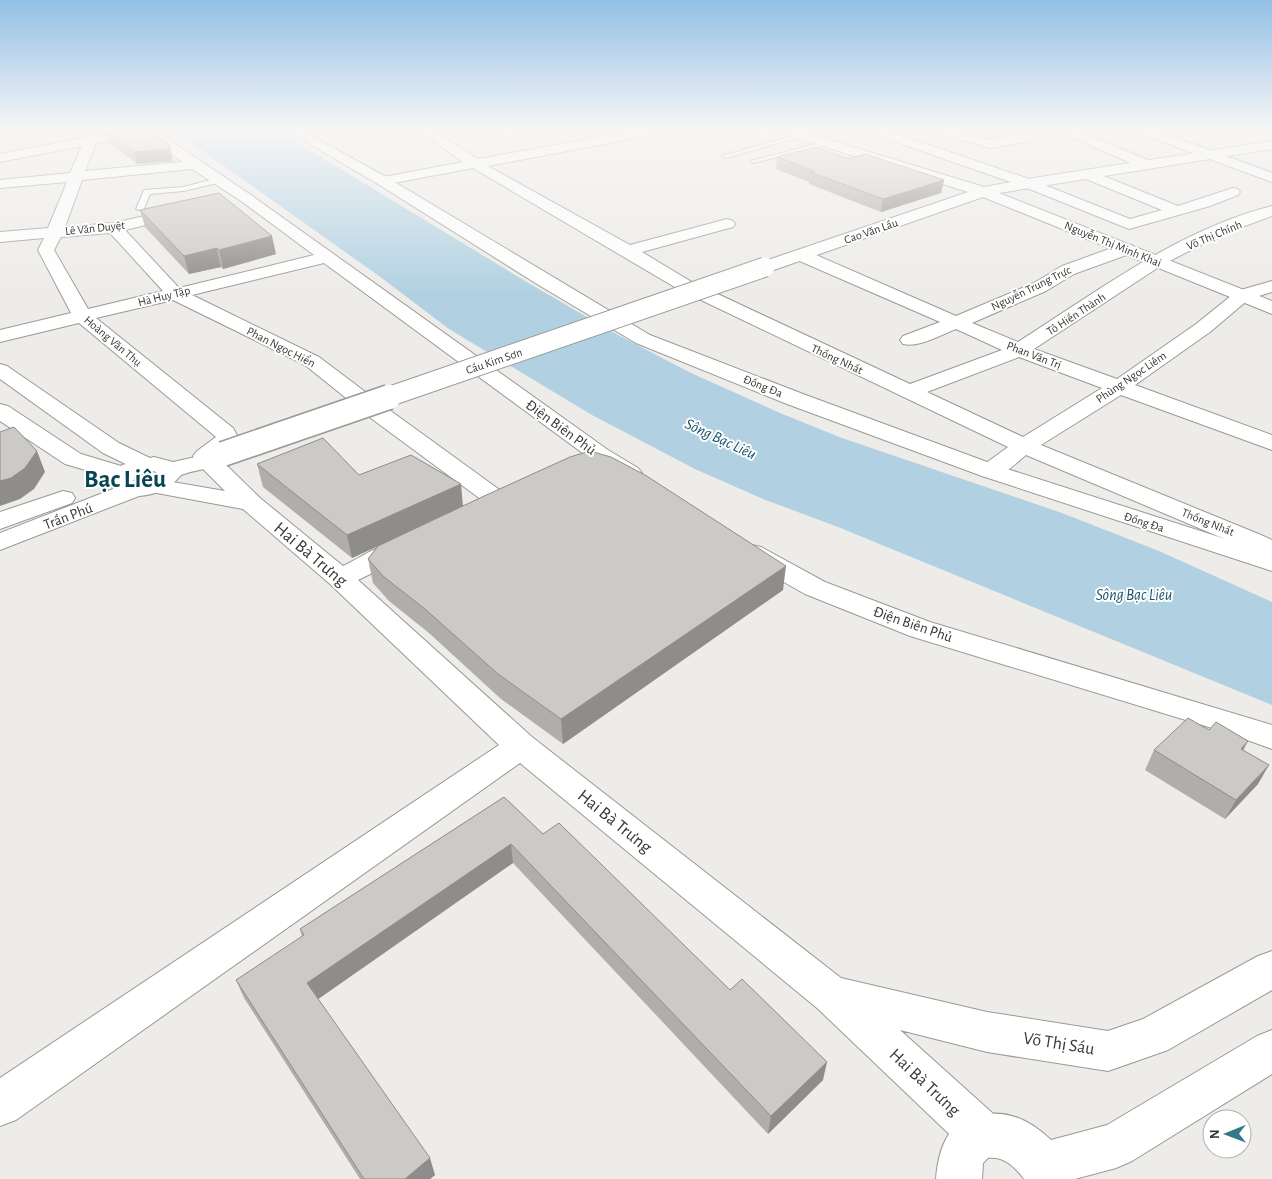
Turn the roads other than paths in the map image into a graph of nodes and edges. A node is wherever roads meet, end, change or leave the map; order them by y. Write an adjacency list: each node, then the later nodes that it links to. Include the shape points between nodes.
1 (73, 184): 18 (street, Hoàng Văn Thụ)
2 (203, 184): 12 (lane, via 147,192)
3 (223, 184): 23 (street, Điện Biên Phủ, via 237,200)
4 (388, 184): 44 (street, Đống Đa, via 643,339)
5 (511, 184): 21 (street, Thống Nhất)
6 (959, 184): 10 (street, Nguyễn Thị Minh Khai)
7 (1022, 184): 10 (street, Cao Văn Lầu)
8 (1030, 184): 14 (street, via 1129,224)
9 (1111, 184): 14 (street)
10 (984, 192): 20 (street, Nguyễn Thị Minh Khai); 22 (street, Cao Văn Lầu)
11 (1233, 192): 14 (street)
12 (140, 209)
13 (190, 211): 17 (street, Lê Văn Duyệt)
14 (1177, 211)
15 (1272, 211): 24 (street, Võ Thị Chính, via 1212,233)
16 (727, 224): 21 (street)
17 (114, 228): 18 (street, Lê Văn Duyệt); 27 (street, Phan Ngọc Hiển)
18 (56, 232): 19 (street, Lê Văn Duyệt); 30 (street, Hoàng Văn Thụ, via 46,250)
19 (0, 237)
20 (1126, 249): 24 (street, Nguyễn Thị Minh Khai); 31 (street, Nguyễn Trung Trực, via 1068,270 1040,287)
21 (628, 251): 37 (street, Thống Nhất, via 684,285)
22 (802, 255): 25 (street, Cao Văn Lầu); 31 (street, Phan Văn Trị)
23 (328, 257): 27 (street, Hà Huy Tập); 41 (street, Điện Biên Phủ)
24 (1156, 261): 28 (street, Nguyễn Thị Minh Khai); 34 (street, Tô Hiến Thành)
25 (765, 267): 42 (street, Cầu Kim Sơn, bridge)
26 (1272, 286): 28 (street, Phùng Ngọc Liêm)
27 (175, 294): 30 (street, Hà Huy Tập); 48 (street, Phan Ngọc Hiển, via 312,361 380,414 507,497)
28 (1243, 295): 29 (street, Nguyễn Thị Minh Khai); 36 (street, Phùng Ngọc Liêm)
29 (1272, 308)
30 (82, 316): 32 (street, Hà Huy Tập); 42 (street, Hoàng Văn Thụ, via 225,432 228,439 205,456)
31 (955, 323): 33 (street, Nguyễn Trung Trực); 34 (street, Phan Văn Trị)
32 (0, 336)
33 (910, 340)
34 (1019, 350): 36 (street, Phan Văn Trị); 37 (street, Tô Hiến Thành)
35 (0, 370): 45 (street, via 111,448)
36 (1120, 386): 39 (street, Phan Văn Trị); 40 (street, Phùng Ngọc Liêm)
37 (908, 392): 40 (street, Thống Nhất)
38 (0, 411): 45 (street, via 73,459)
39 (1272, 443)
40 (1024, 446): 44 (street, Phùng Ngọc Liêm); 53 (street, Thống Nhất)
41 (600, 455): 43 (street); 46 (street, Điện Biên Phủ)
42 (215, 458): 45 (street, Trần Phú); 47 (street, Hai Bà Trưng)
43 (575, 467)
44 (990, 471): 54 (street, Đống Đa)
45 (141, 477): 47 (street); 49 (street, Trần Phú); 51 (street, Trần Phú)
46 (650, 485)
47 (251, 503): 55 (street, Hai Bà Trưng)
48 (472, 514)
49 (0, 521)
50 (420, 539): 55 (street)
51 (0, 542)
52 (734, 543): 56 (street, Điện Biên Phủ, via 815,588 920,629)
53 (1272, 550)
54 (1272, 563)
55 (340, 578): 57 (street, Hai Bà Trưng)
56 (1272, 737)
57 (521, 746): 59 (street, Hai Bà Trưng); 61 (street)
58 (1272, 969): 59 (street, Võ Thị Sáu, via 1152,1036 1108,1051 987,1032)
59 (831, 994): 62 (street, Hai Bà Trưng)
60 (1272, 1050): 63 (street, via 1116,1145)
61 (0, 1104)
62 (983, 1135): 63 (street, via 1002,1136 1022,1144); 64 (street, via 962,1151)
63 (1046, 1172)
64 (959, 1179)

